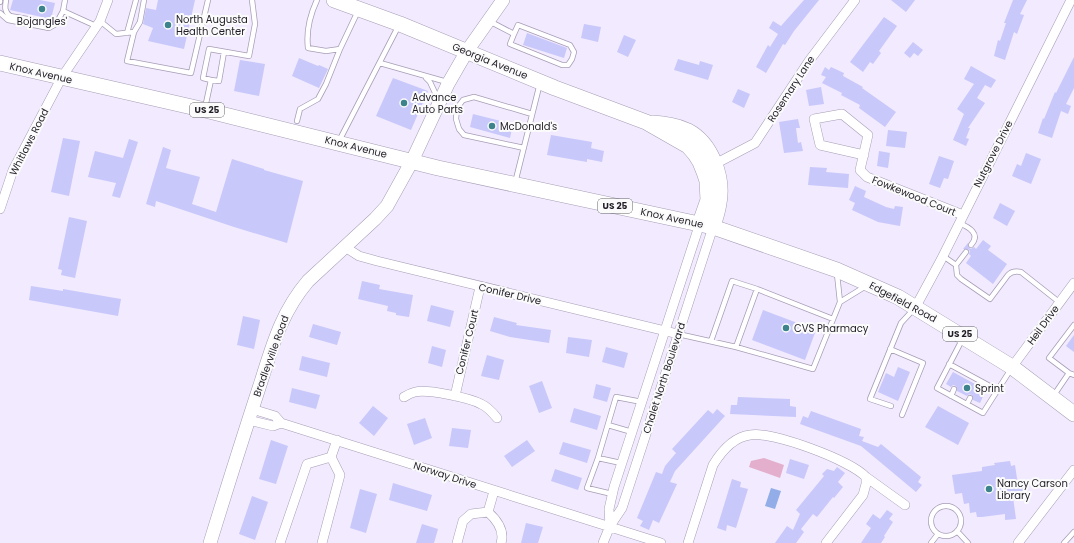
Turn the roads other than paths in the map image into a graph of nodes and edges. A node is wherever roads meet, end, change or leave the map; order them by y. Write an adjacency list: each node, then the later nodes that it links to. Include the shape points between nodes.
1 (6, 0): 17 (lane, via 6,13 10,16)
2 (65, 0): 14 (lane)
3 (108, 0): 18 (street, Whitlaws Road)
4 (136, 0): 21 (lane)
5 (144, 0): 20 (lane, via 140,22)
6 (208, 0): 20 (lane, via 191,73 127,61)
7 (252, 0): 25 (lane, via 254,24 250,56)
8 (317, 0): 23 (lane, via 311,15 308,48 326,51)
9 (334, 0): 13 (main road, Georgia Avenue)
10 (503, 0): 16 (street, Bradleyville Road)
11 (855, 0): 42 (street, Rosemary Lane, via 809,61 755,143)
12 (1071, 0): 46 (street, Nutgrove Drive)
13 (353, 5): 19 (main road, Georgia Avenue); 23 (lane)
14 (63, 11): 17 (lane); 18 (lane)
15 (0, 13): 17 (lane, via 8,20 49,28)
16 (489, 21): 22 (lane); 24 (street, Bradleyville Road)
17 (56, 24)
18 (98, 24): 21 (lane, via 116,34); 29 (street, Whitlaws Road)
19 (400, 24): 24 (main road, Georgia Avenue); 26 (lane)
20 (134, 32): 21 (lane)
21 (127, 33)
22 (514, 34): 22 (lane, via 510,44 562,65 568,65 572,59 574,52 570,45 518,25)
23 (340, 48): 36 (lane, via 318,99 300,109)
24 (467, 51): 31 (street, Bradleyville Road); 32 (main road, Georgia Avenue)
25 (224, 52): 30 (lane, via 219,81); 30 (lane, via 209,49 203,78)
26 (380, 63): 28 (lane); 38 (lane)
27 (0, 64): 29 (main road, Knox Avenue / US 25)
28 (424, 76): 31 (lane); 33 (lane, via 430,82)
29 (62, 78): 34 (main road, Knox Avenue / US 25); 44 (street, Whitlaws Road, via 13,170)
30 (211, 80): 34 (lane)
31 (449, 82): 33 (street, Bradleyville Road)
32 (540, 82): 35 (lane); 37 (main road, Georgia Avenue)
33 (440, 103): 41 (street, Bradleyville Road)
34 (205, 110): 38 (main road, Knox Avenue / US 25)
35 (532, 114): 39 (lane); 39 (lane, via 474,97 463,100 457,108 456,119 464,135)
36 (297, 121)
37 (646, 122): 42 (main road, Georgia Avenue, via 671,125 697,137); 47 (main road, Georgia Avenue, via 688,146 697,158 704,172 708,191)
38 (338, 143): 41 (main road, Knox Avenue / US 25)
39 (524, 148): 43 (lane)
40 (864, 155): 40 (street, Fowkewood Court, via 868,135 842,114 814,119 820,145); 46 (street, Fowkewood Court, via 860,170 868,177)
41 (412, 161): 43 (main road, Knox Avenue / US 25); 49 (street, Bradleyville Road, via 387,206)
42 (715, 164): 47 (main road, Georgia Avenue, via 720,202)
43 (515, 185): 47 (main road, Knox Avenue / US 25)
44 (2, 198): 45 (street, Whitlaws Road)
45 (0, 209)
46 (961, 219): 48 (lane, via 972,229 976,237); 51 (street, Nutgrove Drive)
47 (706, 225): 53 (main road, Edgefield Road / US 25); 63 (street, Chalet North Boulevard); 64 (street, Chalet North Boulevard)
48 (971, 245)
49 (345, 247): 56 (street, Conifer Drive, via 359,256); 82 (street, Bradleyville Road, via 308,281 292,303 281,324)
50 (966, 252): 52 (lane)
51 (943, 256): 52 (lane); 60 (street, Nutgrove Drive)
52 (956, 265): 59 (lane, via 957,275 961,279 990,299 1011,272 1021,272)
53 (837, 270): 55 (main road, Edgefield Road / US 25); 58 (lane)
54 (1074, 283): 59 (street, Heil Drive)
55 (869, 284): 58 (lane); 60 (main road, Edgefield Road / US 25)
56 (480, 287): 63 (street, Conifer Drive); 74 (street, Conifer Court)
57 (757, 289): 61 (lane); 66 (lane, via 732,281); 67 (lane)
58 (840, 302): 61 (lane)
59 (1059, 302): 70 (street, Heil Drive)
60 (915, 308): 65 (main road, Edgefield Road / US 25); 68 (lane, via 901,323)
61 (833, 319): 67 (lane, via 813,369)
62 (1074, 325): 71 (lane, via 1049,358)
63 (664, 332): 64 (street, Conifer Drive); 79 (street, Chalet North Boulevard)
64 (678, 334): 66 (lane); 98 (street, Chalet North Boulevard, via 622,508)
65 (963, 336): 69 (lane); 70 (main road, Edgefield Road / US 25)
66 (711, 341): 67 (lane)
67 (736, 347)
68 (890, 349): 81 (lane, via 870,399); 84 (lane, via 923,363)
69 (949, 364): 73 (lane, via 978,383); 75 (lane, via 937,388)
70 (1012, 367): 73 (lane); 77 (main road, Edgefield Road / US 25)
71 (1072, 374): 77 (lane)
72 (954, 389): 75 (lane)
73 (998, 390): 80 (lane, via 983,413)
74 (455, 396): 76 (street, via 422,391); 85 (street, via 482,404)
75 (951, 396): 80 (lane)
76 (404, 397)
77 (1052, 397): 83 (main road, Edgefield Road / US 25)
78 (970, 398): 80 (lane)
79 (642, 402): 86 (lane, via 616,397); 87 (street, Chalet North Boulevard)
80 (967, 404)
81 (891, 406)
82 (250, 414): 88 (street, Norway Drive, via 276,416 281,423); 102 (street, Bradleyville Road)
83 (1074, 414)
84 (902, 415)
85 (497, 418)
86 (608, 425): 87 (lane); 90 (lane)
87 (632, 432): 91 (street, Chalet North Boulevard)
88 (337, 440): 89 (street); 94 (street, Norway Drive)
89 (330, 457): 103 (street, via 307,464); 104 (street, via 340,475)
90 (598, 458): 91 (lane); 95 (lane, via 587,488)
91 (622, 463): 95 (street, Chalet North Boulevard)
92 (1074, 470): 113 (street)
93 (866, 477): 96 (street); 109 (street, via 839,459 825,454 772,436 748,435 726,447 713,465); 110 (street, via 863,495)
94 (494, 491): 97 (street); 98 (street, Norway Drive)
95 (613, 494): 98 (street, Chalet North Boulevard, via 609,509)
96 (905, 505)
97 (488, 512): 105 (street, via 471,514 463,521); 106 (street, via 497,520 501,529)
98 (610, 526): 107 (street, Chalet North Boulevard); 108 (street, Norway Drive)
99 (957, 531): 101 (lane, via 950,536); 101 (lane, via 960,516 954,508 944,506 935,510 931,519 933,529); 112 (lane)
100 (1074, 532): 114 (lane)
101 (938, 534): 111 (lane)
102 (210, 543)
103 (280, 543)
104 (322, 543)
105 (457, 543)
106 (501, 543)
107 (603, 543)
108 (661, 543)
109 (688, 543)
110 (826, 543)
111 (931, 543)
112 (968, 543)
113 (1018, 543)
114 (1064, 543)

